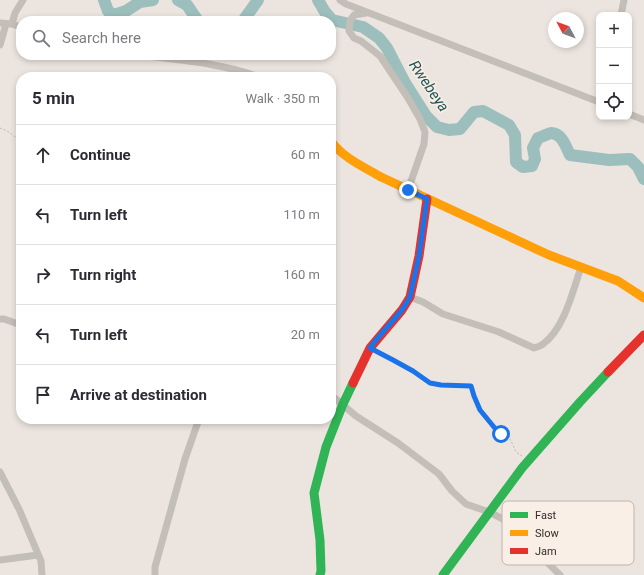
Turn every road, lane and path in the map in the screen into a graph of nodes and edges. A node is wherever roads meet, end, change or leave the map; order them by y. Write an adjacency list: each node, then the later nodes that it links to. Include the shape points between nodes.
1 (23, 0): 6 (street)
2 (340, 0): 4 (street)
3 (624, 0): 5 (street)
4 (368, 12): 11 (street); 17 (street, via 354,15 350,21 349,31 354,38 380,56 408,98 425,132 424,144)
5 (622, 12)
6 (6, 24): 7 (street); 8 (street)
7 (16, 26)
8 (0, 45)
9 (173, 60): 10 (street)
10 (245, 72)
11 (596, 101)
12 (632, 115): 13 (street)
13 (644, 120)
14 (0, 128): 15 (path)
15 (16, 137)
16 (336, 147): 17 (street, via 355,162)
17 (408, 190): 18 (street)
18 (427, 199): 19 (street); 20 (street)
19 (580, 267): 20 (street, via 564,318 553,335 542,345 534,348 499,332 443,314); 21 (street, via 618,281)
20 (410, 297): 25 (street)
21 (644, 298)
22 (0, 319): 23 (street)
23 (16, 323)
24 (644, 335): 31 (street)
25 (370, 348): 27 (street); 31 (path, via 430,383 471,386 480,410 498,432 508,437 516,452)
26 (336, 399): 27 (street)
27 (343, 404): 28 (street); 33 (street, via 356,416 439,474 466,504)
28 (336, 422)
29 (197, 424): 39 (street, via 185,459 155,567)
30 (335, 424): 40 (street, via 314,493 320,540)
31 (529, 460): 33 (street)
32 (0, 472): 35 (street)
33 (489, 512): 34 (street); 41 (street)
34 (502, 519)
35 (38, 555): 36 (street); 38 (street)
36 (0, 560)
37 (550, 565): 42 (street)
38 (42, 575)
39 (155, 575)
40 (320, 575)
41 (443, 575)
42 (560, 575)

